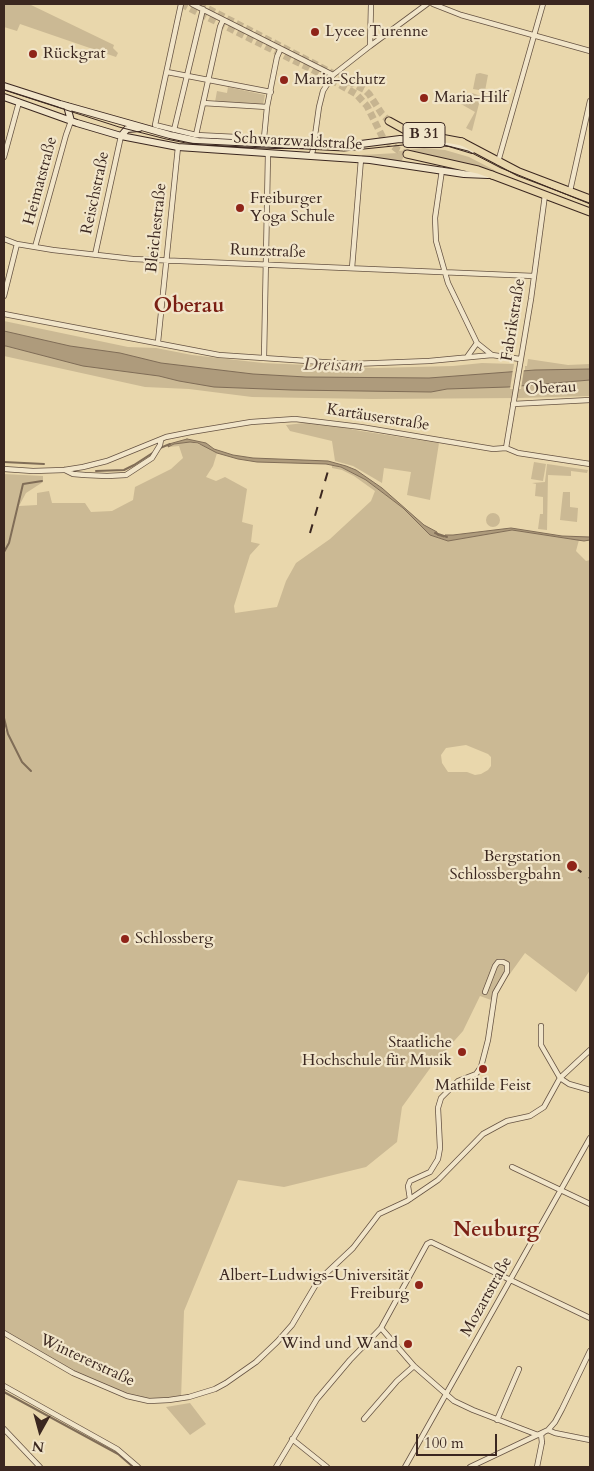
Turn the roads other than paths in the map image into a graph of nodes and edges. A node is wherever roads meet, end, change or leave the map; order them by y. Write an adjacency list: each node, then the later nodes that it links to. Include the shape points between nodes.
1 (181, 4): 13 (street, Schwarzwaldstraße)
2 (192, 4): 7 (street)
3 (371, 4): 10 (street)
4 (427, 4): 10 (street)
5 (433, 4): 9 (street)
6 (543, 4): 9 (street)
7 (202, 9): 8 (street); 14 (street)
8 (223, 20): 11 (street); 16 (street)
9 (533, 35): 12 (street); 41 (street)
10 (370, 46): 15 (street)
11 (280, 50): 15 (street); 18 (street, Schwarzwaldstraße)
12 (590, 52)
13 (167, 72): 14 (street); 28 (street, Schwarzwaldstraße, via 155,125)
14 (187, 75): 16 (street); 28 (street)
15 (333, 75): 33 (street, via 323,91)
16 (208, 79): 18 (street); 22 (street)
17 (4, 86): 23 (main road, Schwarzwaldstraße)
18 (270, 92): 24 (street, Schwarzwaldstraße)
19 (4, 97): 21 (main road, Schwarzwaldstraße)
20 (590, 101): 44 (street)
21 (19, 102): 25 (main road, Schwarzwaldstraße); 39 (street)
22 (203, 103): 24 (street, Schwarzwaldstraße); 29 (street)
23 (67, 106): 25 (main road); 27 (main road, Schwarzwaldstraße)
24 (267, 107): 31 (street, Schwarzwaldstraße)
25 (71, 121): 30 (main road, Schwarzwaldstraße); 50 (street, Heimatstraße)
26 (389, 121): 37 (main road, Schwarzwaldstraße / B 31, via 409,132 455,139)
27 (145, 128): 30 (main road, via 127,129); 33 (main road, Schwarzwaldstraße, via 198,141)
28 (174, 130): 29 (street, Schwarzwaldstraße)
29 (196, 135): 31 (street, Schwarzwaldstraße)
30 (121, 136): 34 (main road, Schwarzwaldstraße); 51 (street, Reischstraße)
31 (264, 138): 32 (street, Schwarzwaldstraße)
32 (277, 139)
33 (314, 145): 37 (main road, Schwarzwaldstraße, via 353,145 400,139 449,143); 38 (street)
34 (178, 147): 35 (main road, Schwarzwaldstraße); 52 (street, Bleichestraße)
35 (268, 153): 38 (main road, Schwarzwaldstraße); 53 (street)
36 (407, 154): 43 (main road, B 31)
37 (486, 154): 41 (main road, Schwarzwaldstraße / B 31)
38 (311, 156): 40 (main road, Schwarzwaldstraße)
39 (4, 157)
40 (361, 159): 42 (main road, Schwarzwaldstraße); 54 (street)
41 (498, 162): 44 (main road, Schwarzwaldstraße / B 31)
42 (442, 170): 43 (main road, Schwarzwaldstraße); 55 (street, via 434,226)
43 (492, 175): 45 (main road, Schwarzwaldstraße / B 31)
44 (570, 192): 46 (main road, Schwarzwaldstraße / B 31)
45 (545, 195): 47 (main road, Schwarzwaldstraße / B 31); 56 (street, Fabrikstraße)
46 (590, 198)
47 (590, 212)
48 (4, 239): 49 (street, Runzstraße)
49 (17, 244): 50 (street, Runzstraße); 57 (street)
50 (36, 247): 51 (street, Runzstraße)
51 (95, 256): 52 (street, Runzstraße)
52 (166, 261): 53 (street, Runzstraße); 59 (street, Bleichestraße)
53 (266, 264): 54 (street, Runzstraße); 63 (street)
54 (352, 268): 55 (street, Runzstraße)
55 (445, 272): 56 (street, Runzstraße); 60 (street)
56 (534, 276): 64 (street, Fabrikstraße)
57 (4, 296)
58 (4, 314): 59 (street)
59 (158, 342): 63 (street, via 219,355)
60 (477, 343): 61 (street); 62 (street)
61 (492, 355): 62 (street); 64 (street)
62 (467, 357): 63 (street, via 352,364)
63 (264, 358)
64 (520, 359): 66 (street, Fabrikstraße)
65 (590, 400): 66 (street, Oberau)
66 (513, 401): 68 (street, Fabrikstraße)
67 (161, 442): 68 (street, Kartäuserstraße, via 206,429 295,419 493,449); 71 (street, Kartäuserstraße, via 107,461); 71 (street, Kartäuserstraße, via 152,458 126,474 85,475)
68 (506, 448): 69 (street, Kartäuserstraße, via 518,453)
69 (590, 464)
70 (4, 469): 71 (street, Kartäuserstraße)
71 (64, 470)
72 (485, 992): 80 (street, via 498,962 506,964 507,972 495,993 481,1067 476,1074 458,1081 441,1098 438,1108 438,1159 430,1172 410,1181)
73 (542, 1026): 75 (street, via 541,1045)
74 (590, 1050): 75 (street, Wintererstraße)
75 (560, 1078): 76 (street); 80 (street, Wintererstraße, via 544,1107 530,1116 507,1122 483,1134 438,1180)
76 (590, 1090)
77 (590, 1138): 79 (street, Mozartstraße)
78 (512, 1167): 79 (street)
79 (561, 1190): 81 (street); 82 (street, Mozartstraße)
80 (410, 1199): 85 (street, Wintererstraße, via 379,1214 353,1248 318,1281 292,1325 265,1355 226,1383 203,1393 148,1401 127,1396 73,1373)
81 (590, 1204)
82 (510, 1280): 83 (street); 84 (street, via 431,1242); 90 (street, Mozartstraße)
83 (590, 1318)
84 (382, 1328): 87 (street); 96 (street, via 317,1399)
85 (4, 1333)
86 (590, 1351): 94 (street, via 562,1409)
87 (414, 1366): 90 (street); 91 (street)
88 (519, 1368): 92 (street)
89 (4, 1386): 100 (street, via 117,1449)
90 (446, 1394): 92 (street); 103 (street, Mozartstraße)
91 (364, 1419)
92 (497, 1420): 95 (street)
93 (4, 1428): 99 (street)
94 (548, 1429): 95 (street); 97 (street)
95 (540, 1435): 98 (street); 104 (street); 105 (street, via 542,1443)
96 (292, 1439): 101 (street); 102 (street)
97 (590, 1440)
98 (542, 1443)
99 (40, 1467)
100 (138, 1467)
101 (276, 1467)
102 (327, 1467)
103 (404, 1467)
104 (470, 1467)
105 (537, 1467)

